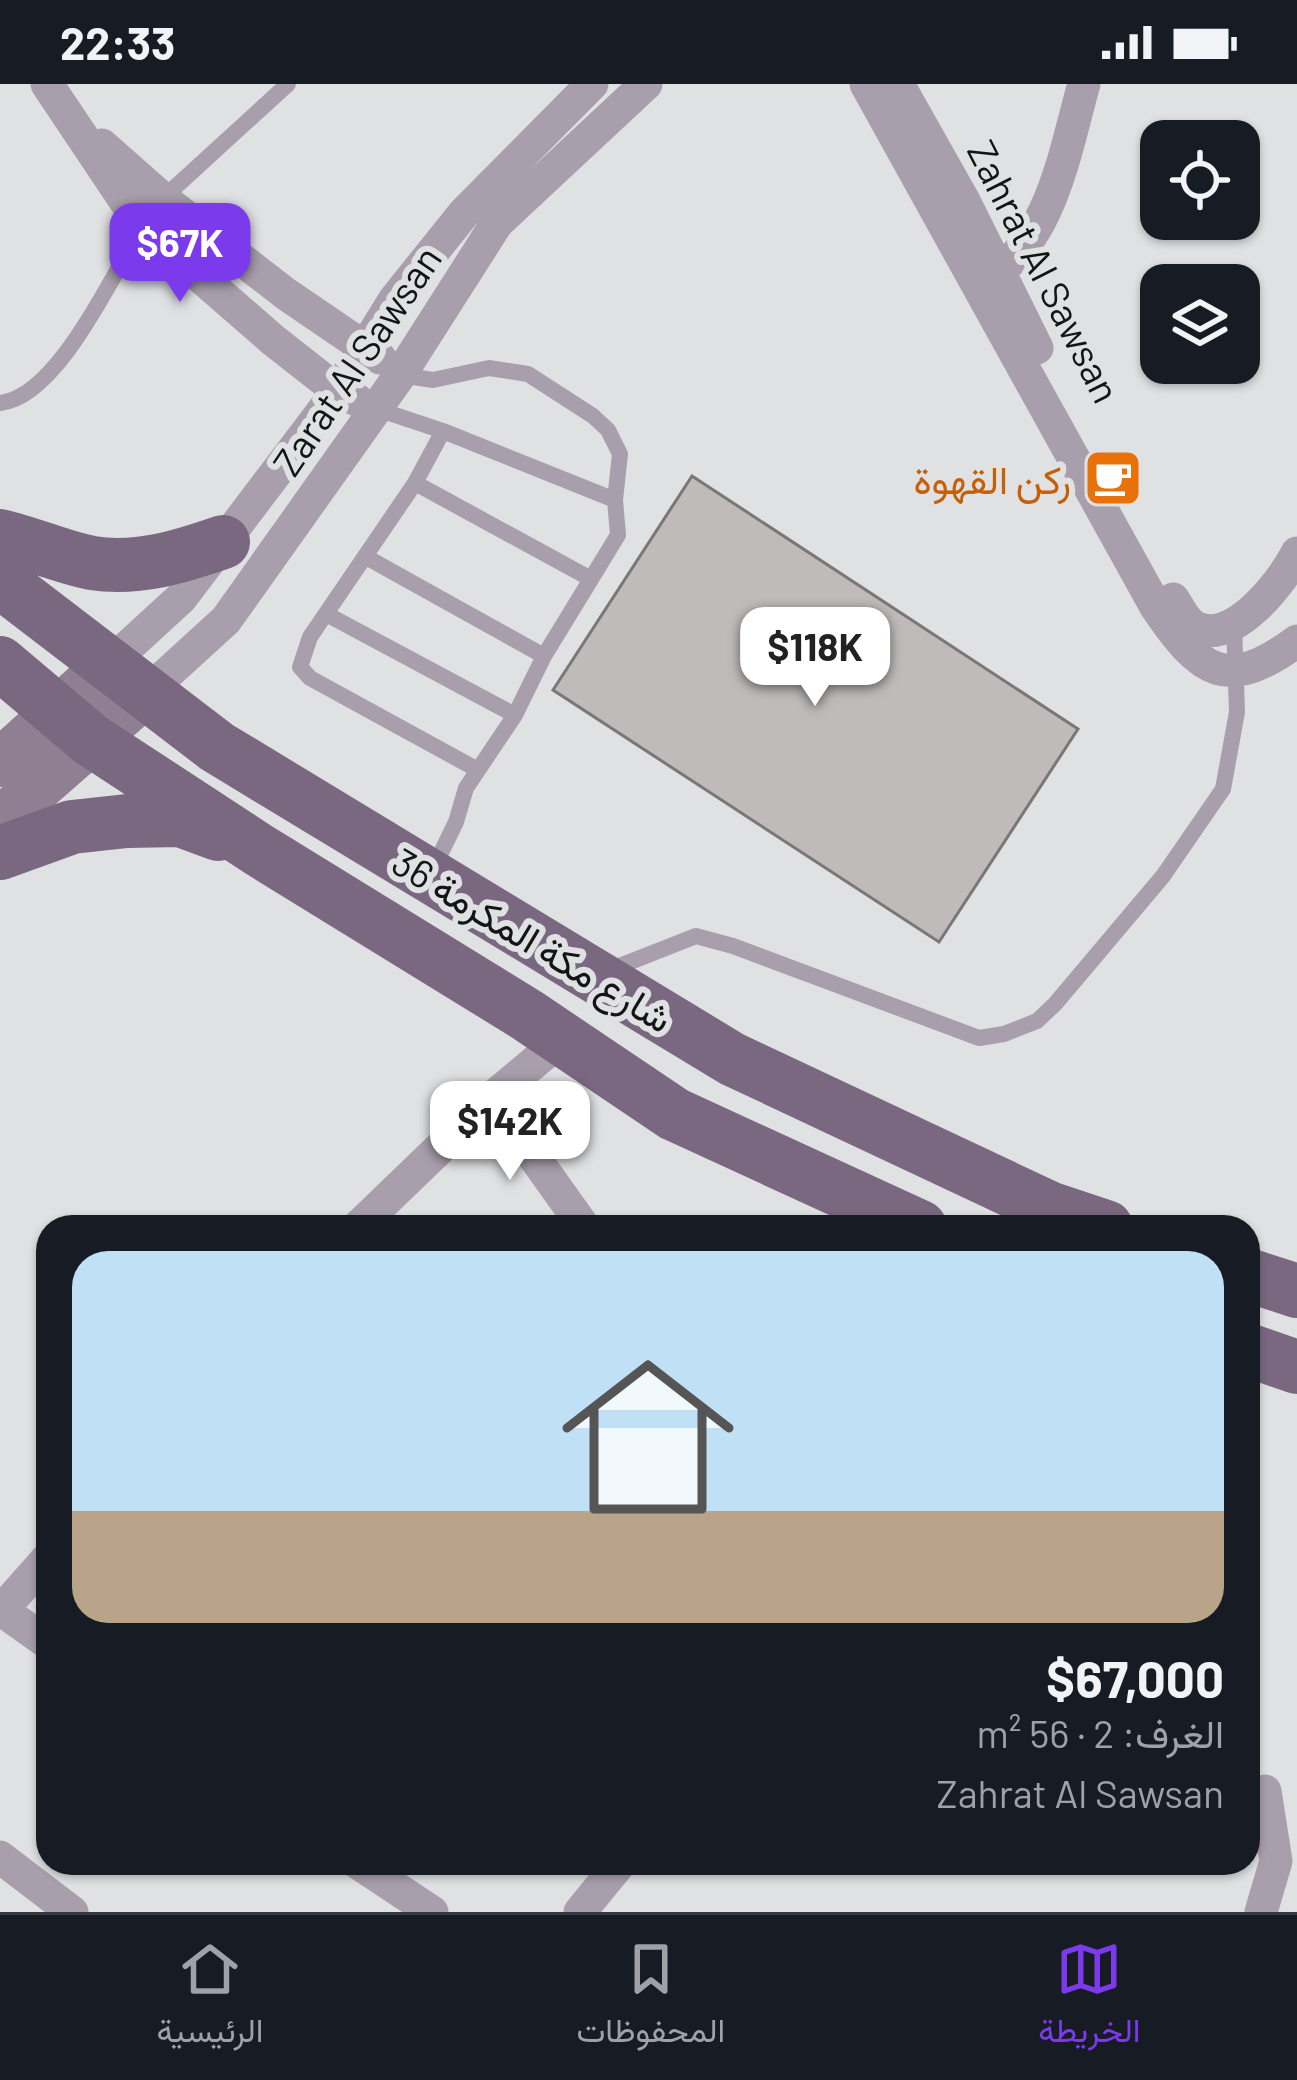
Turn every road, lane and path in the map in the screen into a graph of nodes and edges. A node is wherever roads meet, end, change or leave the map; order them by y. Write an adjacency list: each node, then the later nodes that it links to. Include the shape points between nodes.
1 (47, 84): 8 (street)
2 (288, 84): 9 (lane)
3 (592, 84): 12 (street, via 464,213)
4 (646, 84): 13 (street, Zarat Al Sawsan, via 497,224)
5 (866, 84): 11 (street)
6 (898, 84): 11 (street, Zahrat Al Sawsan)
7 (1084, 84): 11 (street, via 1058,176 1028,243)
8 (70, 116): 9 (street); 10 (street)
9 (162, 198): 10 (lane); 12 (street)
10 (142, 226): 14 (street); 15 (lane, via 96,312 32,392)
11 (988, 278): 27 (street, Zahrat Al Sawsan, via 1186,620 1214,630); 31 (street, via 1156,607 1206,665)
12 (366, 346): 13 (street); 14 (street)
13 (400, 374): 16 (street, Zarat Al Sawsan); 19 (lane, via 528,374 608,430 620,454)
14 (338, 391): 16 (street); 21 (street)
15 (0, 403)
16 (373, 408): 17 (lane); 32 (street, Zarat Al Sawsan, via 226,620)
17 (443, 430): 18 (lane); 19 (lane)
18 (415, 483): 23 (lane); 24 (lane)
19 (615, 500): 24 (lane, via 618,535)
20 (0, 536): 21 (main road, via 130,565)
21 (223, 542): 32 (street)
22 (1297, 553): 27 (street, via 1288,573)
23 (366, 557): 26 (lane); 29 (lane)
24 (591, 579): 29 (lane)
25 (0, 581): 32 (main road, شارع مكة المكرمة 36)
26 (328, 615): 33 (lane); 36 (lane, via 300,661 310,678)
27 (1234, 623): 31 (lane)
28 (1297, 641): 31 (street, via 1263,666)
29 (544, 656): 33 (lane)
30 (0, 663): 34 (main road, شارع مكة المكرمة 36)
31 (1237, 670): 41 (lane, via 1223,789 1163,876 1037,1022 980,1038 696,936)
32 (127, 679): 34 (main road); 40 (main road, شارع مكة المكرمة 36, via 217,747)
33 (515, 715): 36 (lane)
34 (74, 726): 35 (main road); 37 (main road); 38 (main road, شارع مكة المكرمة 36)
35 (0, 763)
36 (478, 770): 40 (lane)
37 (0, 821)
38 (259, 850): 39 (main road, via 180,820 73,827); 42 (main road, شارع مكة المكرمة 36)
39 (0, 853)
40 (430, 875): 41 (main road, شارع مكة المكرمة 36)
41 (596, 976): 47 (main road, شارع مكة المكرمة 36, via 732,1059)
42 (560, 1040): 43 (street); 46 (main road, شارع مكة المكرمة 36, via 674,1114)
43 (492, 1098): 44 (street); 45 (street)
44 (370, 1215)
45 (575, 1215)
46 (894, 1215)
47 (1070, 1215)
48 (1260, 1279): 49 (main road)
49 (1297, 1291)
50 (1260, 1354): 51 (main road)
51 (1297, 1367)
52 (36, 1571): 53 (street)
53 (0, 1610): 54 (street)
54 (36, 1635)
55 (1265, 1791): 62 (street, via 1276,1862)
56 (0, 1858): 59 (street)
57 (376, 1875): 60 (street)
58 (610, 1875): 61 (street)
59 (73, 1912)
60 (432, 1912)
61 (580, 1912)
62 (1261, 1912)

